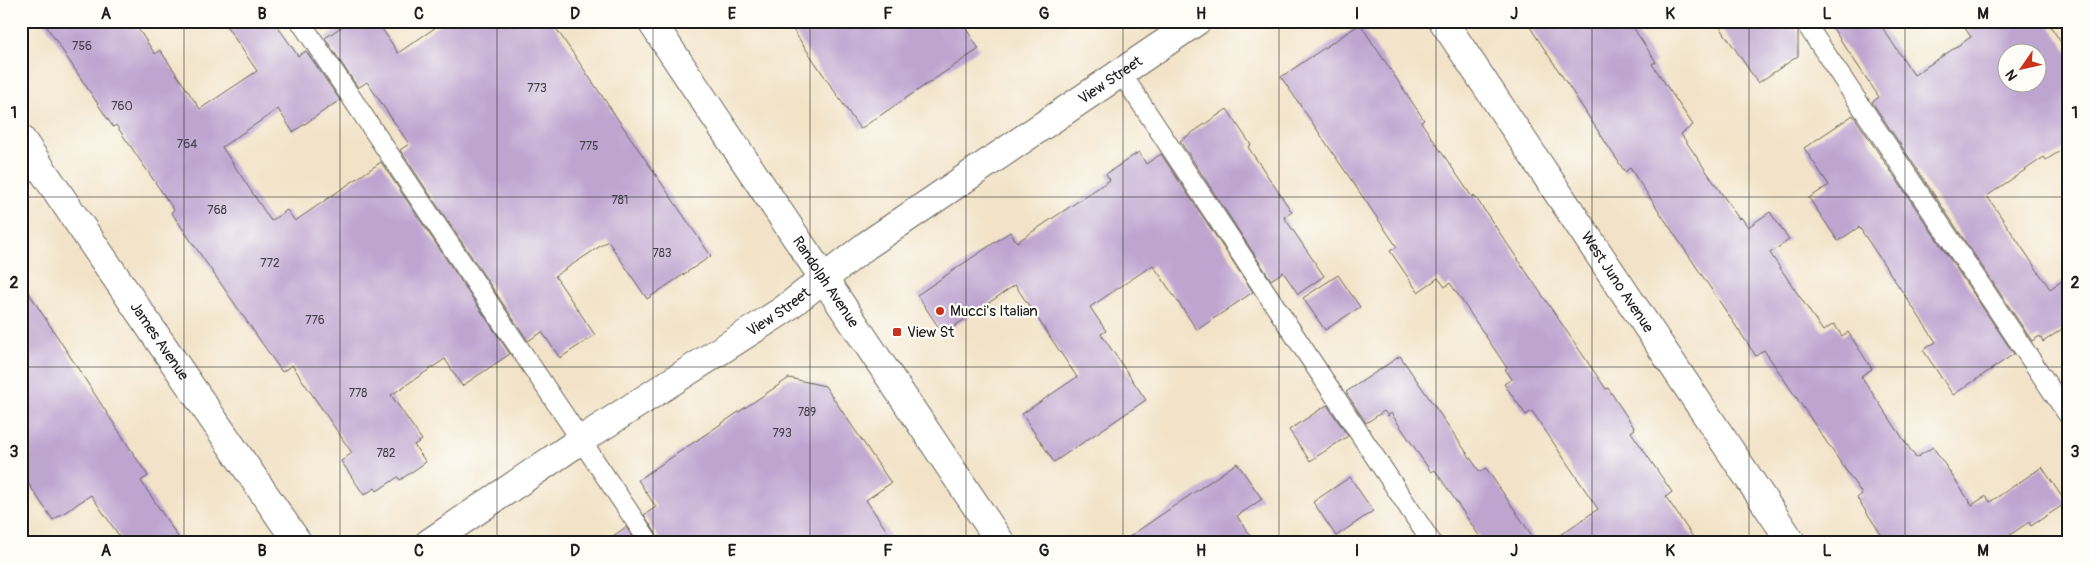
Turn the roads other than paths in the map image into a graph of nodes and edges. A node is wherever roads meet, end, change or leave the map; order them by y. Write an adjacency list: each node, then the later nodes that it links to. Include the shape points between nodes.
1 (300, 21): 10 (lane)
2 (651, 21): 8 (street, Randolph Avenue)
3 (1197, 21): 6 (street, View Street)
4 (1443, 21): 16 (street, West Juno Avenue)
5 (1804, 21): 9 (lane)
6 (1121, 73): 8 (street, View Street, via 867,245); 15 (lane)
7 (21, 139): 11 (street, James Avenue)
8 (824, 278): 10 (street, View Street, via 782,311); 14 (street, Randolph Avenue)
9 (2068, 415)
10 (581, 440): 12 (street, View Street); 13 (lane)
11 (298, 543)
12 (429, 543)
13 (650, 543)
14 (1001, 543)
15 (1432, 543)
16 (1792, 543)

